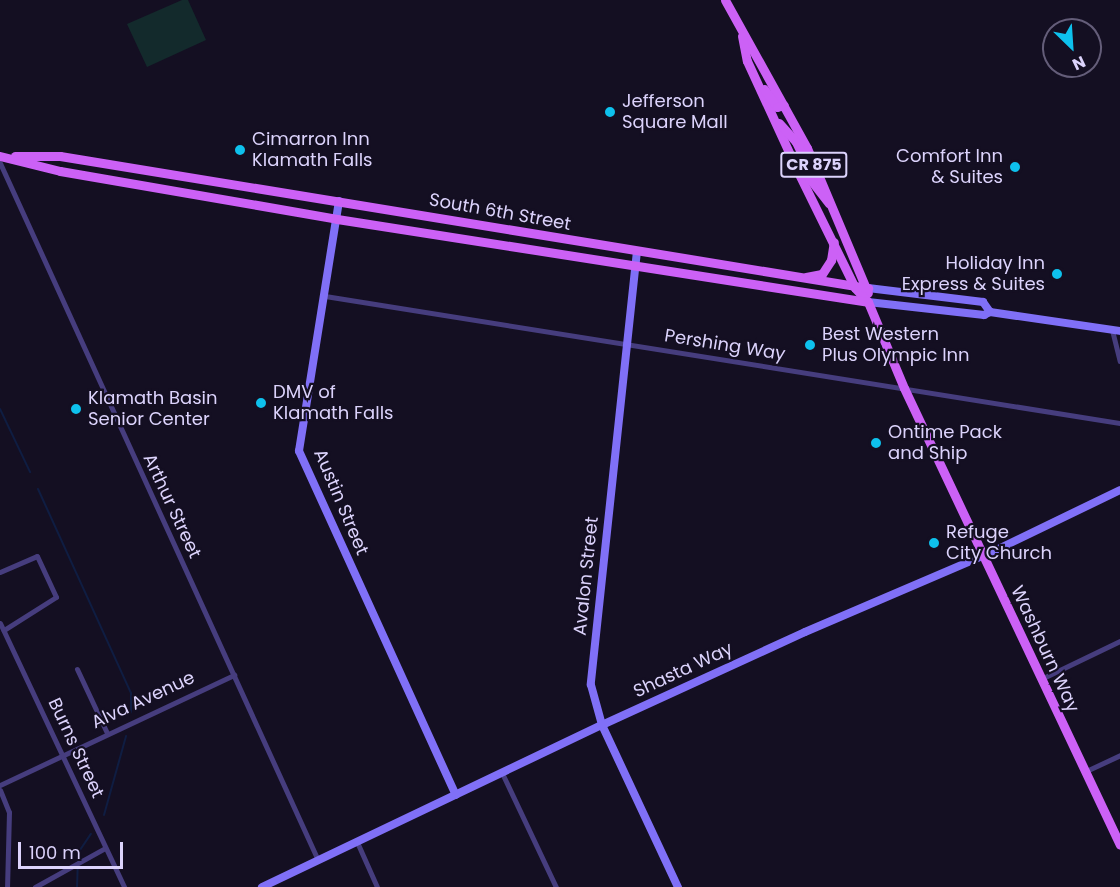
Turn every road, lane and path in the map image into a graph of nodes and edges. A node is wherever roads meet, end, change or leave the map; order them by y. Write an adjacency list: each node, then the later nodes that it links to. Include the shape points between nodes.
1 (724, 0): 2 (main road, Washburn Way / CR 875)
2 (742, 36): 3 (main road, Washburn Way / CR 875); 4 (main road, Washburn Way / CR 875)
3 (752, 73): 4 (main road, via 777,107); 5 (main road, Washburn Way / CR 875)
4 (784, 105): 9 (main road, Washburn Way / CR 875)
5 (773, 117): 6 (main road, Washburn Way / CR 875); 9 (main road, via 796,142 813,177)
6 (788, 149): 11 (main road, via 796,152 817,192); 13 (main road, Washburn Way / CR 875)
7 (0, 156): 10 (main road, South 6th Street, via 60,156); 12 (main road, South 6th Street, via 60,171)
8 (0, 163): 34 (street, Arthur Street)
9 (818, 174): 11 (main road, Washburn Way / CR 875)
10 (339, 201): 12 (main road, Austin Street); 14 (main road, South 6th Street)
11 (833, 207): 18 (main road, Washburn Way / CR 875)
12 (337, 219): 15 (main road, South 6th Street); 19 (main road, Austin Street)
13 (834, 242): 16 (main road, via 831,260 822,274); 17 (main road, Washburn Way / CR 875)
14 (637, 252): 15 (main road, Avalon Street); 16 (main road, South 6th Street)
15 (635, 266): 20 (main road, South 6th Street); 23 (main road, Avalon Street)
16 (797, 278): 17 (main road, South 6th Street)
17 (855, 288): 18 (main road, South 6th Street); 20 (main road, Washburn Way / CR 875)
18 (868, 288): 20 (main road, Washburn Way / CR 875); 21 (main road, South 6th Street, via 983,302)
19 (326, 296): 23 (street, Pershing Way); 44 (main road, Austin Street, via 299,451)
20 (868, 302): 21 (main road, South 6th Street, via 984,315); 25 (main road, Washburn Way)
21 (990, 312): 22 (main road, South 6th Street)
22 (1116, 331): 24 (street)
23 (627, 345): 25 (street, Pershing Way); 36 (main road, Avalon Street, via 591,685)
24 (1120, 361)
25 (904, 388): 26 (street, Pershing Way); 28 (main road, Washburn Way)
26 (1120, 423)
27 (1120, 490): 28 (main road, Shasta Way)
28 (982, 555): 35 (main road, Washburn Way); 36 (main road, Shasta Way)
29 (0, 572): 31 (street, via 37,556 56,597)
30 (0, 623): 31 (street, Burns Street)
31 (4, 630): 38 (street, Burns Street)
32 (1120, 641): 35 (street)
33 (77, 669): 37 (street)
34 (234, 675): 37 (street, Alva Avenue); 48 (street, Arthur Street)
35 (1040, 680): 40 (main road, Washburn Way)
36 (602, 725): 41 (main road, Shasta Way); 55 (main road, Avalon Street)
37 (107, 733): 38 (street, Alva Avenue)
38 (64, 754): 42 (street, Alva Avenue); 47 (street, Burns Street)
39 (1120, 755): 40 (street)
40 (1084, 772): 46 (main road, Washburn Way)
41 (502, 773): 44 (main road, Shasta Way); 54 (street)
42 (0, 785)
43 (0, 790): 49 (street, via 9,812)
44 (456, 795): 45 (main road, Shasta Way)
45 (357, 842): 48 (main road, Shasta Way); 53 (street)
46 (1120, 845)
47 (105, 848): 50 (street); 51 (street, Burns Street)
48 (318, 860): 52 (main road, Shasta Way)
49 (7, 887)
50 (35, 887)
51 (124, 887)
52 (262, 887)
53 (377, 887)
54 (556, 887)
55 (678, 887)

